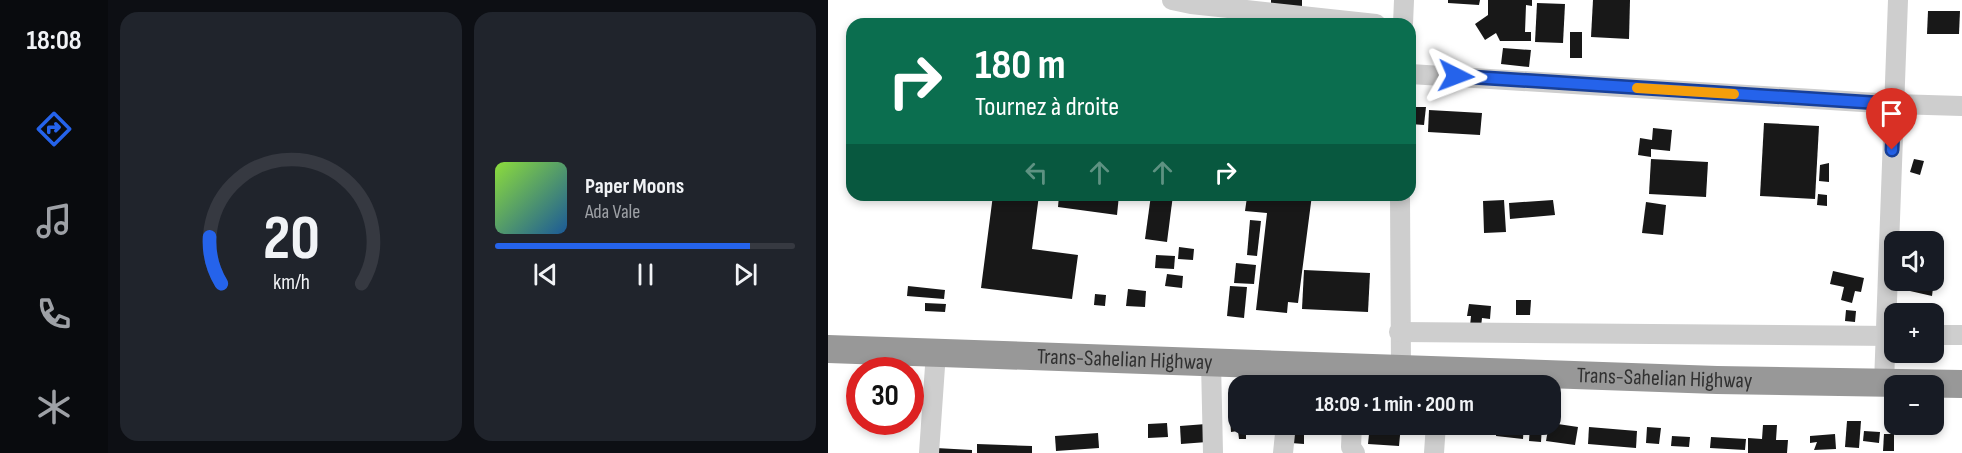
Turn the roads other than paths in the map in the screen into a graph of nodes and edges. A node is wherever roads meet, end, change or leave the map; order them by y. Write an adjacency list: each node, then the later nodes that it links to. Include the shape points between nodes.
1 (1172, 0): 4 (street)
2 (1404, 0): 6 (street)
3 (1898, 0): 8 (street)
4 (1211, 3): 5 (street)
5 (1329, 18)
6 (1403, 18)
7 (1416, 74): 8 (street)
8 (1894, 104): 9 (street); 11 (street)
9 (1962, 106)
10 (1400, 201): 12 (street)
11 (1891, 303)
12 (1400, 332): 15 (street); 19 (street)
13 (1944, 335): 14 (street)
14 (1962, 335)
15 (1884, 336)
16 (828, 349): 17 (highway, Trans-Sahelian Highway)
17 (936, 352): 18 (highway, Trans-Sahelian Highway); 30 (street)
18 (1211, 363): 20 (highway, Trans-Sahelian Highway); 31 (street)
19 (1401, 368): 21 (highway, Trans-Sahelian Highway); 22 (highway, Trans-Sahelian Highway)
20 (1290, 375)
21 (1360, 375)
22 (1427, 375)
23 (1561, 379): 24 (highway, Trans-Sahelian Highway)
24 (1884, 383)
25 (1944, 384): 26 (highway, Trans-Sahelian Highway)
26 (1962, 384)
27 (1285, 435): 32 (street)
28 (1352, 435): 33 (street)
29 (1435, 435): 34 (street)
30 (929, 453)
31 (1213, 453)
32 (1284, 453)
33 (1355, 453)
34 (1434, 453)

